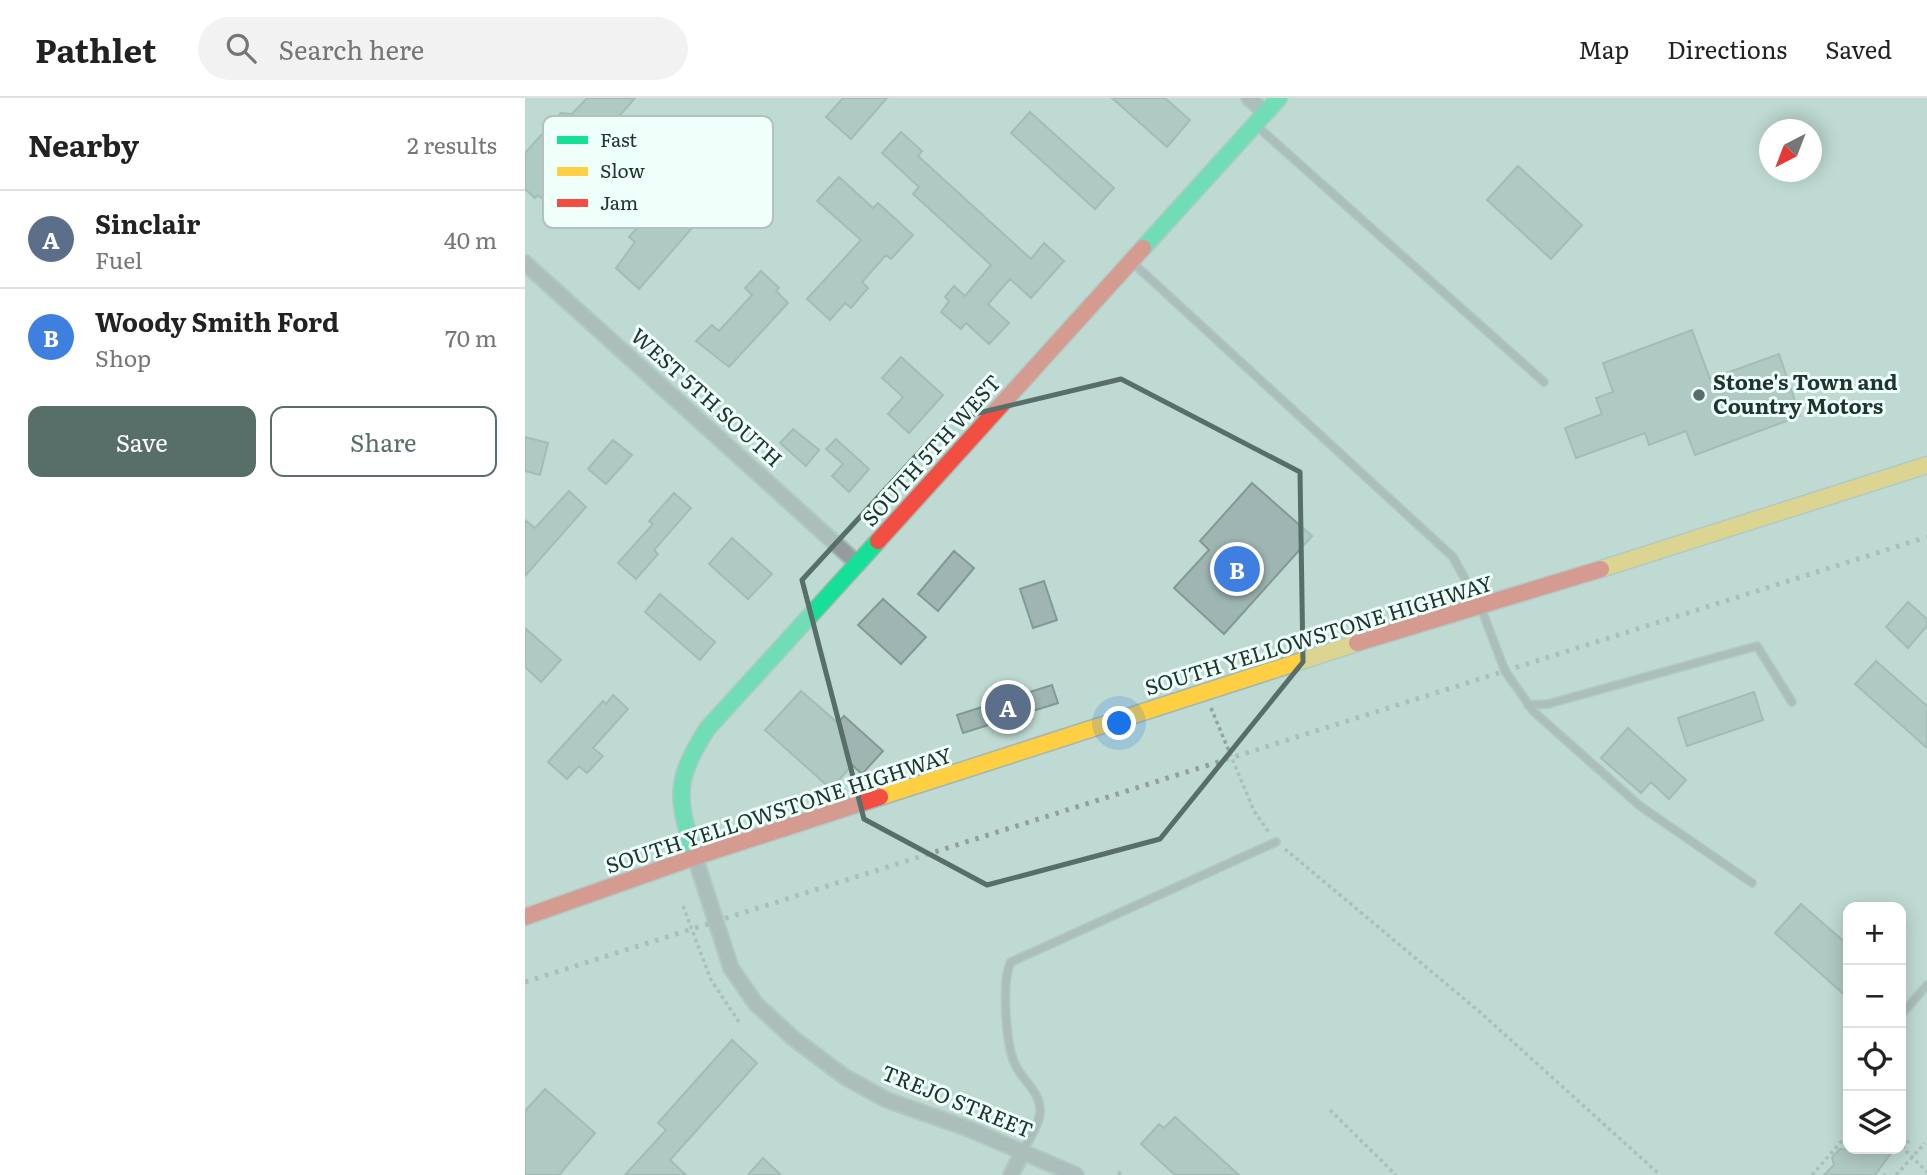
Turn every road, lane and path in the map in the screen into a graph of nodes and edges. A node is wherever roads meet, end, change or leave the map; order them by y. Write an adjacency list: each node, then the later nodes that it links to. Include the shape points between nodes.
1 (1249, 98): 3 (street)
2 (1279, 98): 3 (main road, SOUTH 5TH WEST)
3 (1260, 119): 4 (main road, SOUTH 5TH WEST); 6 (lane)
4 (1131, 261): 8 (main road, SOUTH 5TH WEST); 9 (lane, via 1453,557)
5 (525, 263): 8 (street, WEST 5TH SOUTH)
6 (1544, 383)
7 (1927, 465): 9 (main road, SOUTH YELLOWSTONE HIGHWAY)
8 (858, 564): 14 (main road, SOUTH 5TH WEST, via 706,729 692,752 678,799)
9 (1481, 608): 10 (main road, SOUTH YELLOWSTONE HIGHWAY); 12 (lane, via 1506,671)
10 (1205, 693): 13 (path, via 1254,811); 14 (main road, SOUTH YELLOWSTONE HIGHWAY)
11 (1792, 702): 12 (lane, via 1757,646 1548,704)
12 (1528, 705): 15 (lane, via 1640,806)
13 (1276, 842): 24 (lane, via 1011,962 1009,1040 1015,1064 1036,1092 1041,1115); 31 (path, via 1481,1013)
14 (695, 857): 17 (main road, SOUTH YELLOWSTONE HIGHWAY); 24 (street, TREJO STREET, via 731,968 756,1004 793,1038 845,1077 887,1100)
15 (1752, 883)
16 (683, 906): 20 (path, via 711,980)
17 (525, 917)
18 (1927, 985): 19 (lane)
19 (1906, 1009)
20 (739, 1023)
21 (1330, 1110): 30 (path)
22 (1843, 1140): 32 (path)
23 (1924, 1143): 26 (path)
24 (1023, 1151): 28 (street); 29 (street, TREJO STREET)
25 (1906, 1151): 26 (path)
26 (1912, 1157): 27 (path); 33 (path)
27 (1927, 1172)
28 (1011, 1175)
29 (1076, 1175)
30 (1396, 1175)
31 (1660, 1175)
32 (1812, 1175)
33 (1896, 1175)

